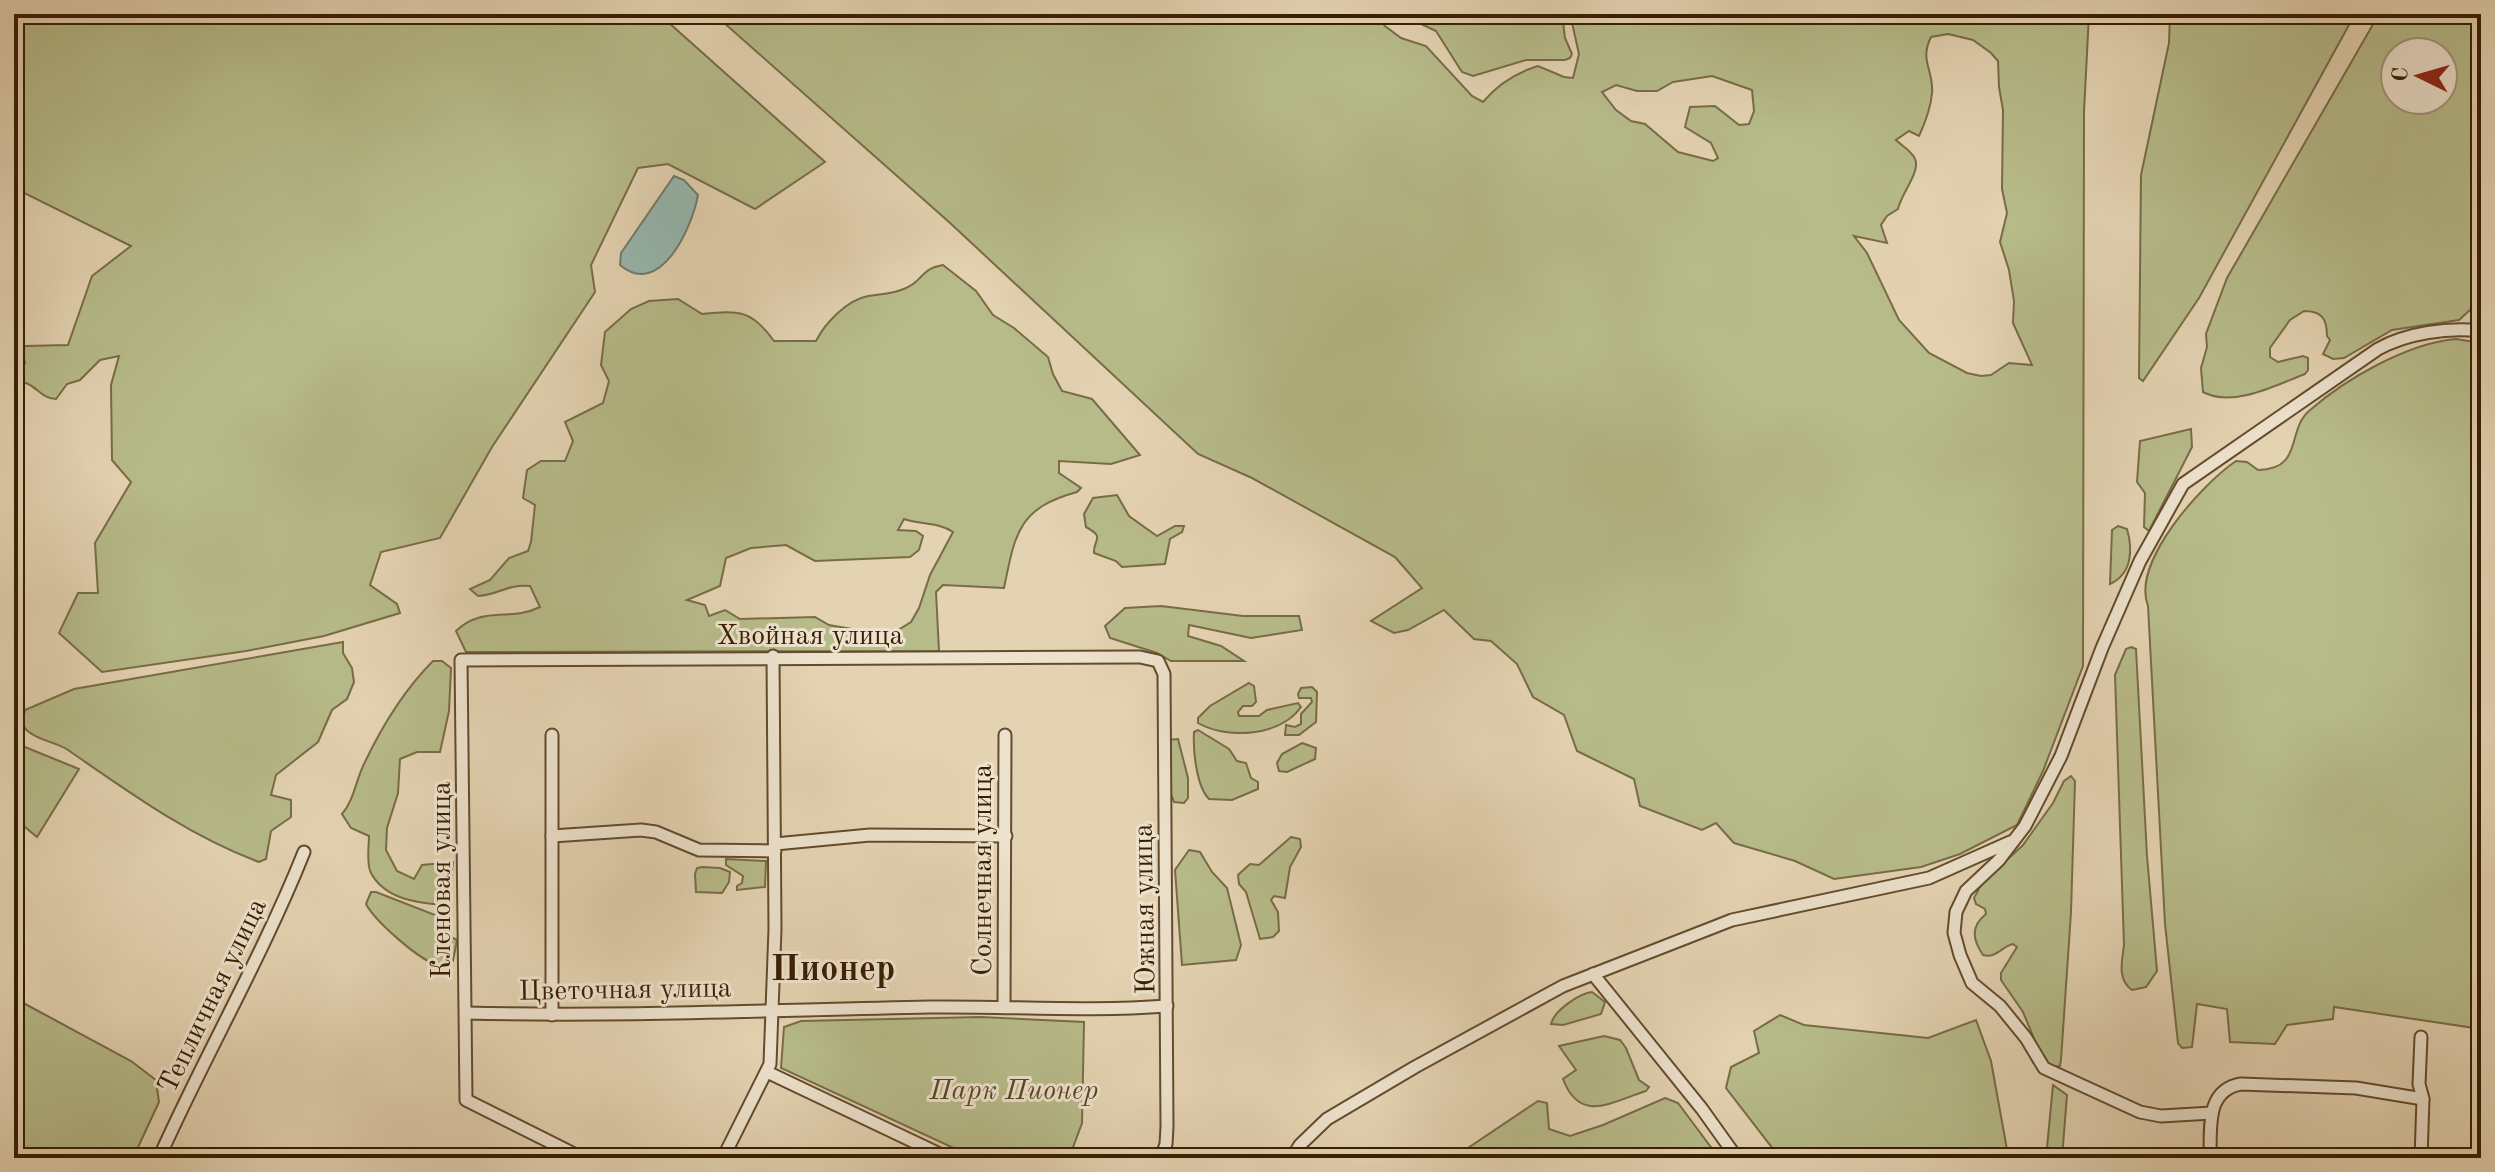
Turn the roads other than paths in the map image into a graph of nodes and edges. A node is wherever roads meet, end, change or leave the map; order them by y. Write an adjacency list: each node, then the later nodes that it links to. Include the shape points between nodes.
1 (2481, 331): 9 (street, via 2395,340 2183,484 2140,561 2061,756)
2 (773, 656): 3 (street, Хвойная улица); 4 (street, Хвойная улица); 10 (street)
3 (461, 660): 16 (street, Кленовая улица)
4 (1158, 661): 14 (street, Южная улица, via 1164,674)
5 (552, 735): 7 (street)
6 (1005, 735): 8 (street, Солнечная улица)
7 (552, 836): 10 (street, via 641,830 699,850); 17 (street)
8 (1006, 836): 10 (street, via 870,835); 13 (street, Солнечная улица)
9 (2014, 840): 12 (street, via 1929,878 1732,920); 21 (street, via 1966,891 1956,912 1954,933 1972,983 2000,1006 2044,1068 2140,1112)
10 (775, 848): 15 (street)
11 (304, 852): 22 (street, Тепличная улица)
12 (1593, 974): 27 (street, via 1509,1015 1327,1119); 28 (street)
13 (1004, 1006): 14 (street, Цветочная улица); 15 (street, Цветочная улица)
14 (1167, 1006): 26 (street, Южная улица, via 1167,1127)
15 (773, 1010): 17 (street, Цветочная улица); 19 (street)
16 (466, 1013): 17 (street, Цветочная улица); 23 (street, Кленовая улица, via 466,1100)
17 (552, 1015)
18 (2421, 1037): 20 (street)
19 (767, 1072): 24 (street); 25 (street)
20 (2423, 1099): 21 (street, via 2356,1088 2241,1084 2223,1089); 30 (street)
21 (2212, 1113): 29 (street)
22 (159, 1158)
23 (582, 1158)
24 (723, 1158)
25 (948, 1158)
26 (1161, 1158)
27 (1292, 1158)
28 (1737, 1158)
29 (2210, 1158)
30 (2421, 1158)

